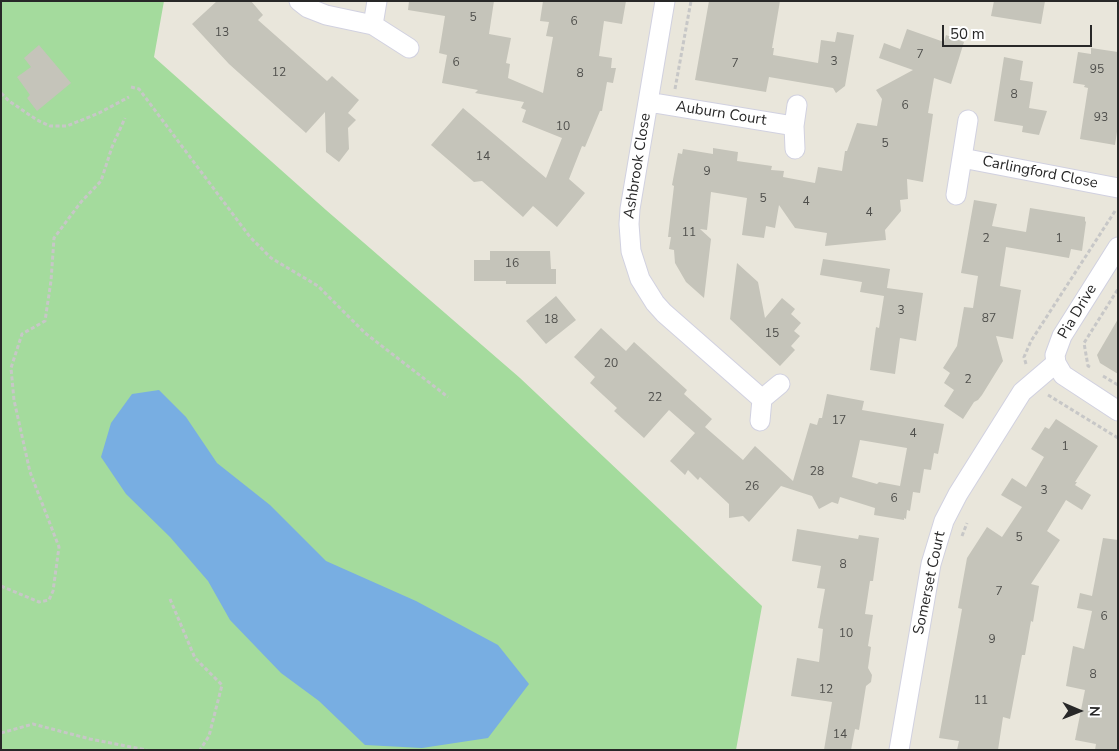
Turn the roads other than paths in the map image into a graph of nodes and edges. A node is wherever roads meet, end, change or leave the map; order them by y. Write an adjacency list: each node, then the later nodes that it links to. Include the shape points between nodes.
1 (299, 1): 4 (street, via 326,16)
2 (377, 1): 4 (street)
3 (665, 1): 6 (street, Ashbrook Close)
4 (373, 25): 5 (street)
5 (409, 48)
6 (648, 102): 9 (street, Auburn Court); 17 (street, Ashbrook Close, via 629,224 635,267 647,292 664,313)
7 (796, 105): 9 (street)
8 (968, 120): 11 (street, Carlingford Close)
9 (794, 126): 10 (street)
10 (796, 148)
11 (962, 158): 12 (street, Carlingford Close); 13 (street, Carlingford Close)
12 (1118, 188)
13 (956, 195)
14 (1118, 247): 15 (street, Pia Drive, via 1062,336)
15 (1056, 362): 18 (street, via 1069,380); 20 (street, Somerset Court, via 1022,392 944,521 931,564)
16 (780, 384): 17 (street)
17 (762, 399): 19 (street)
18 (1118, 411)
19 (760, 421)
20 (899, 750)

